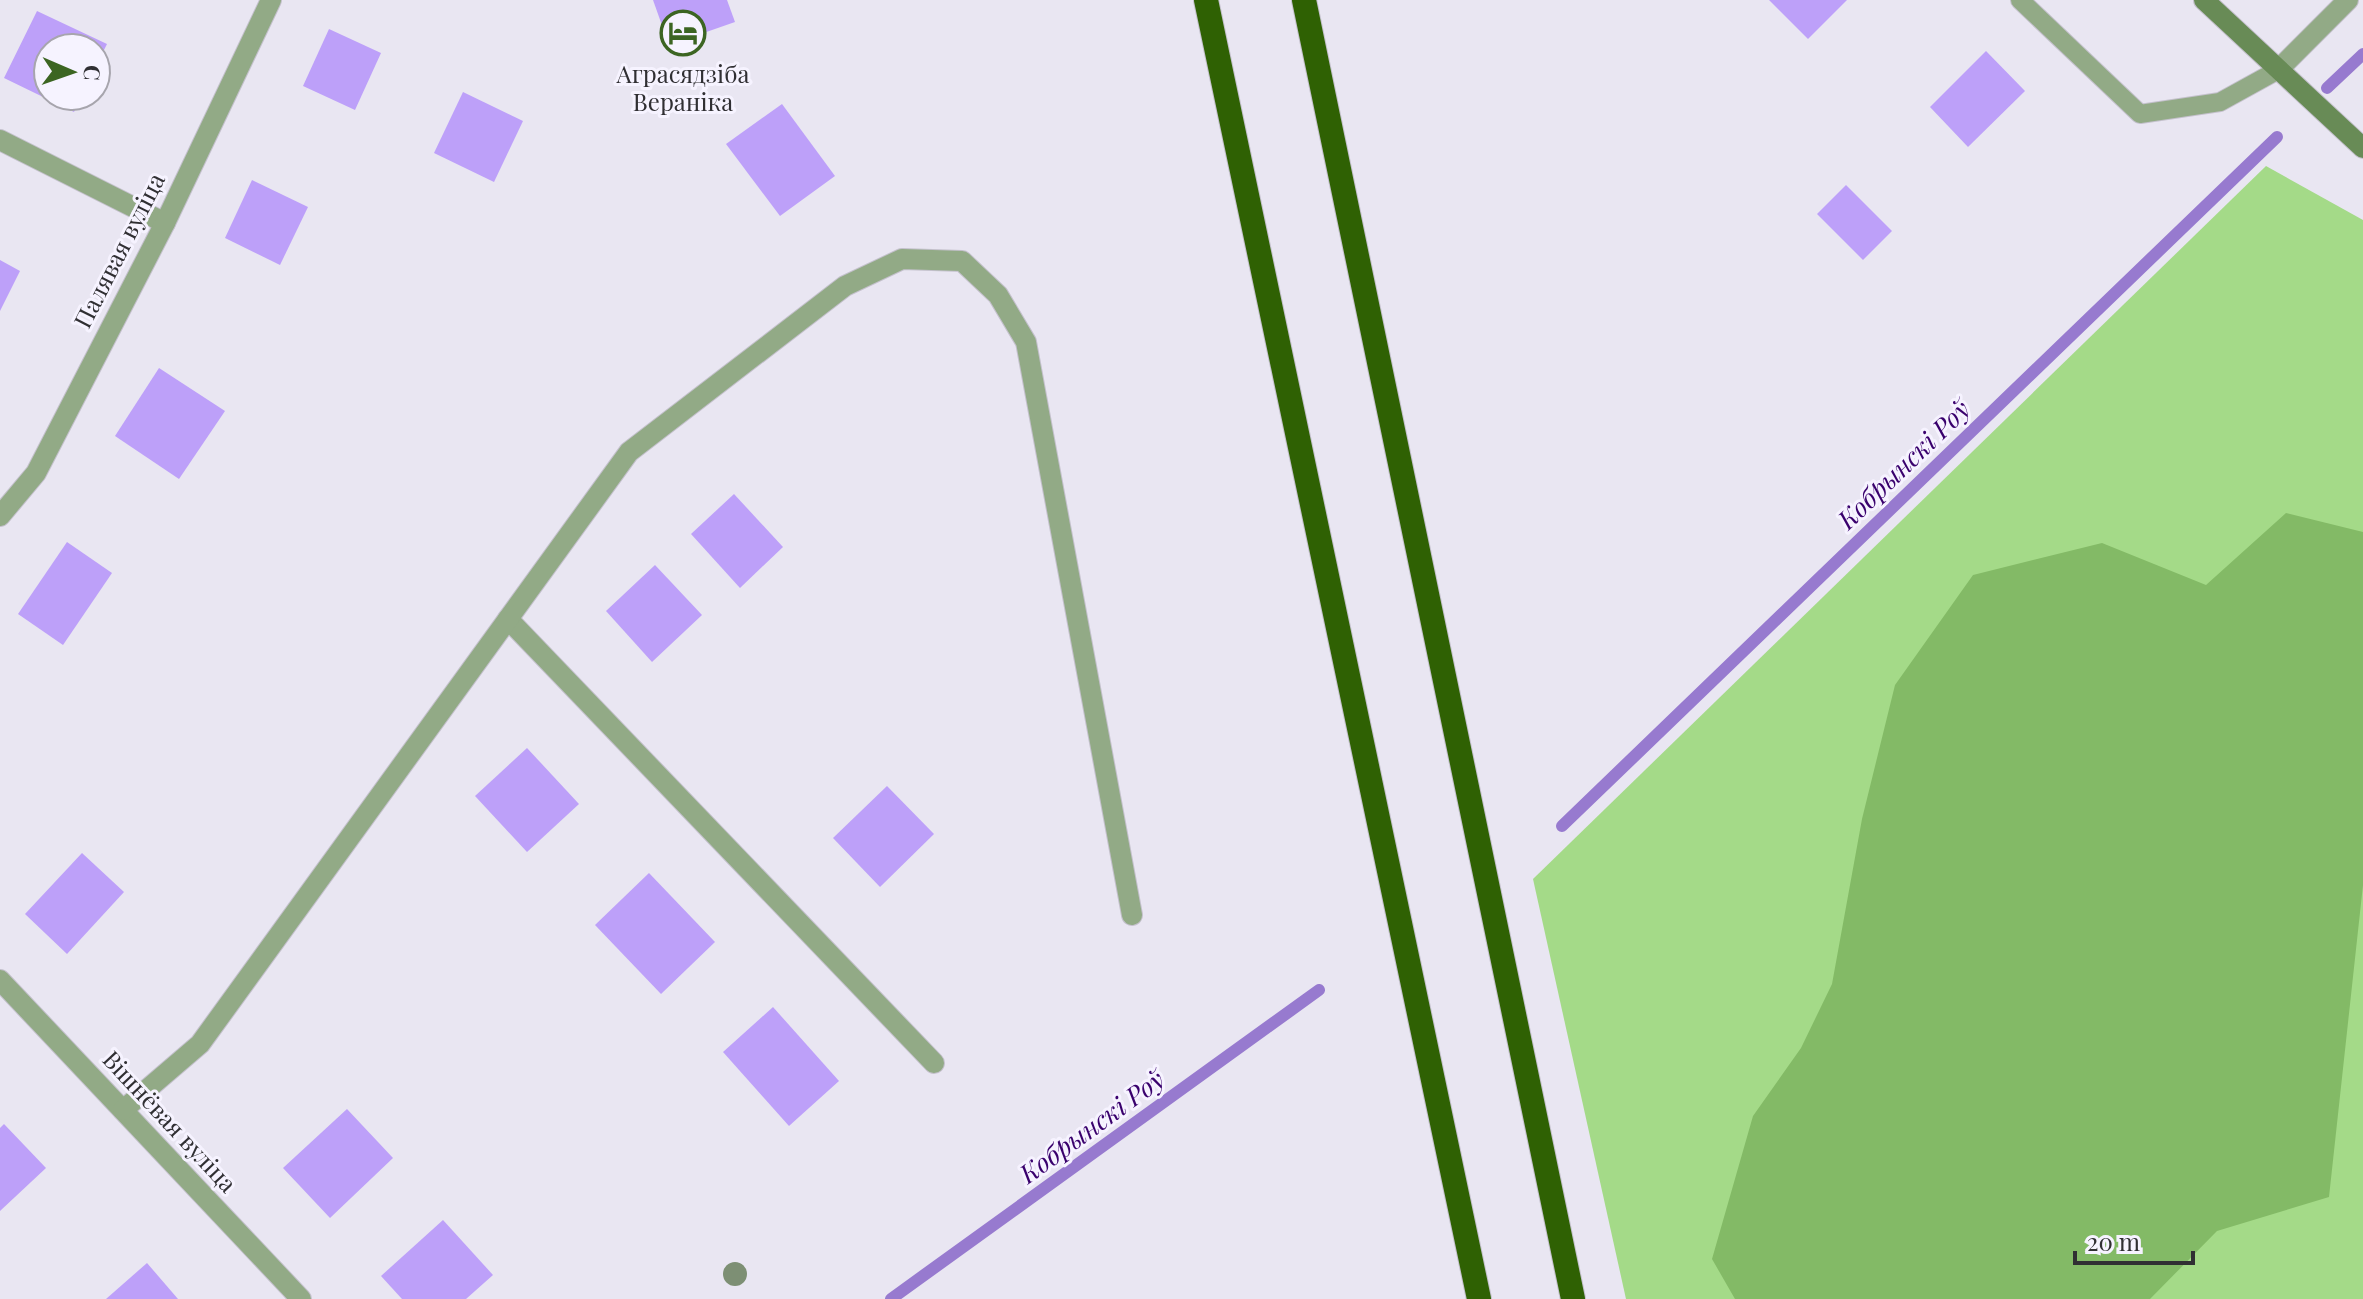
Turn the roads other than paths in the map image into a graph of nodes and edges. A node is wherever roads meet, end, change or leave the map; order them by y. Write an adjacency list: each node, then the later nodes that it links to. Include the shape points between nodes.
1 (271, 0): 10 (street, Палявая вуліца)
2 (1206, 0): 18 (highway)
3 (1304, 0): 19 (highway)
4 (2020, 0): 7 (lane, via 2140,114 2220,102)
5 (2204, 0): 7 (street)
6 (2348, 0): 7 (street)
7 (2278, 70): 9 (street)
8 (0, 140): 10 (street)
9 (2363, 148)
10 (165, 223): 11 (street, Палявая вуліца, via 36,473)
11 (0, 516)
12 (508, 619): 13 (street, via 629,452 845,286 902,259 962,261 998,295 1026,342); 15 (street); 16 (street, via 200,1044)
13 (1132, 915)
14 (0, 980): 16 (street, Вішнёвая вуліца)
15 (934, 1063)
16 (123, 1110): 17 (street, Вішнёвая вуліца)
17 (301, 1299)
18 (1479, 1299)
19 (1573, 1299)

